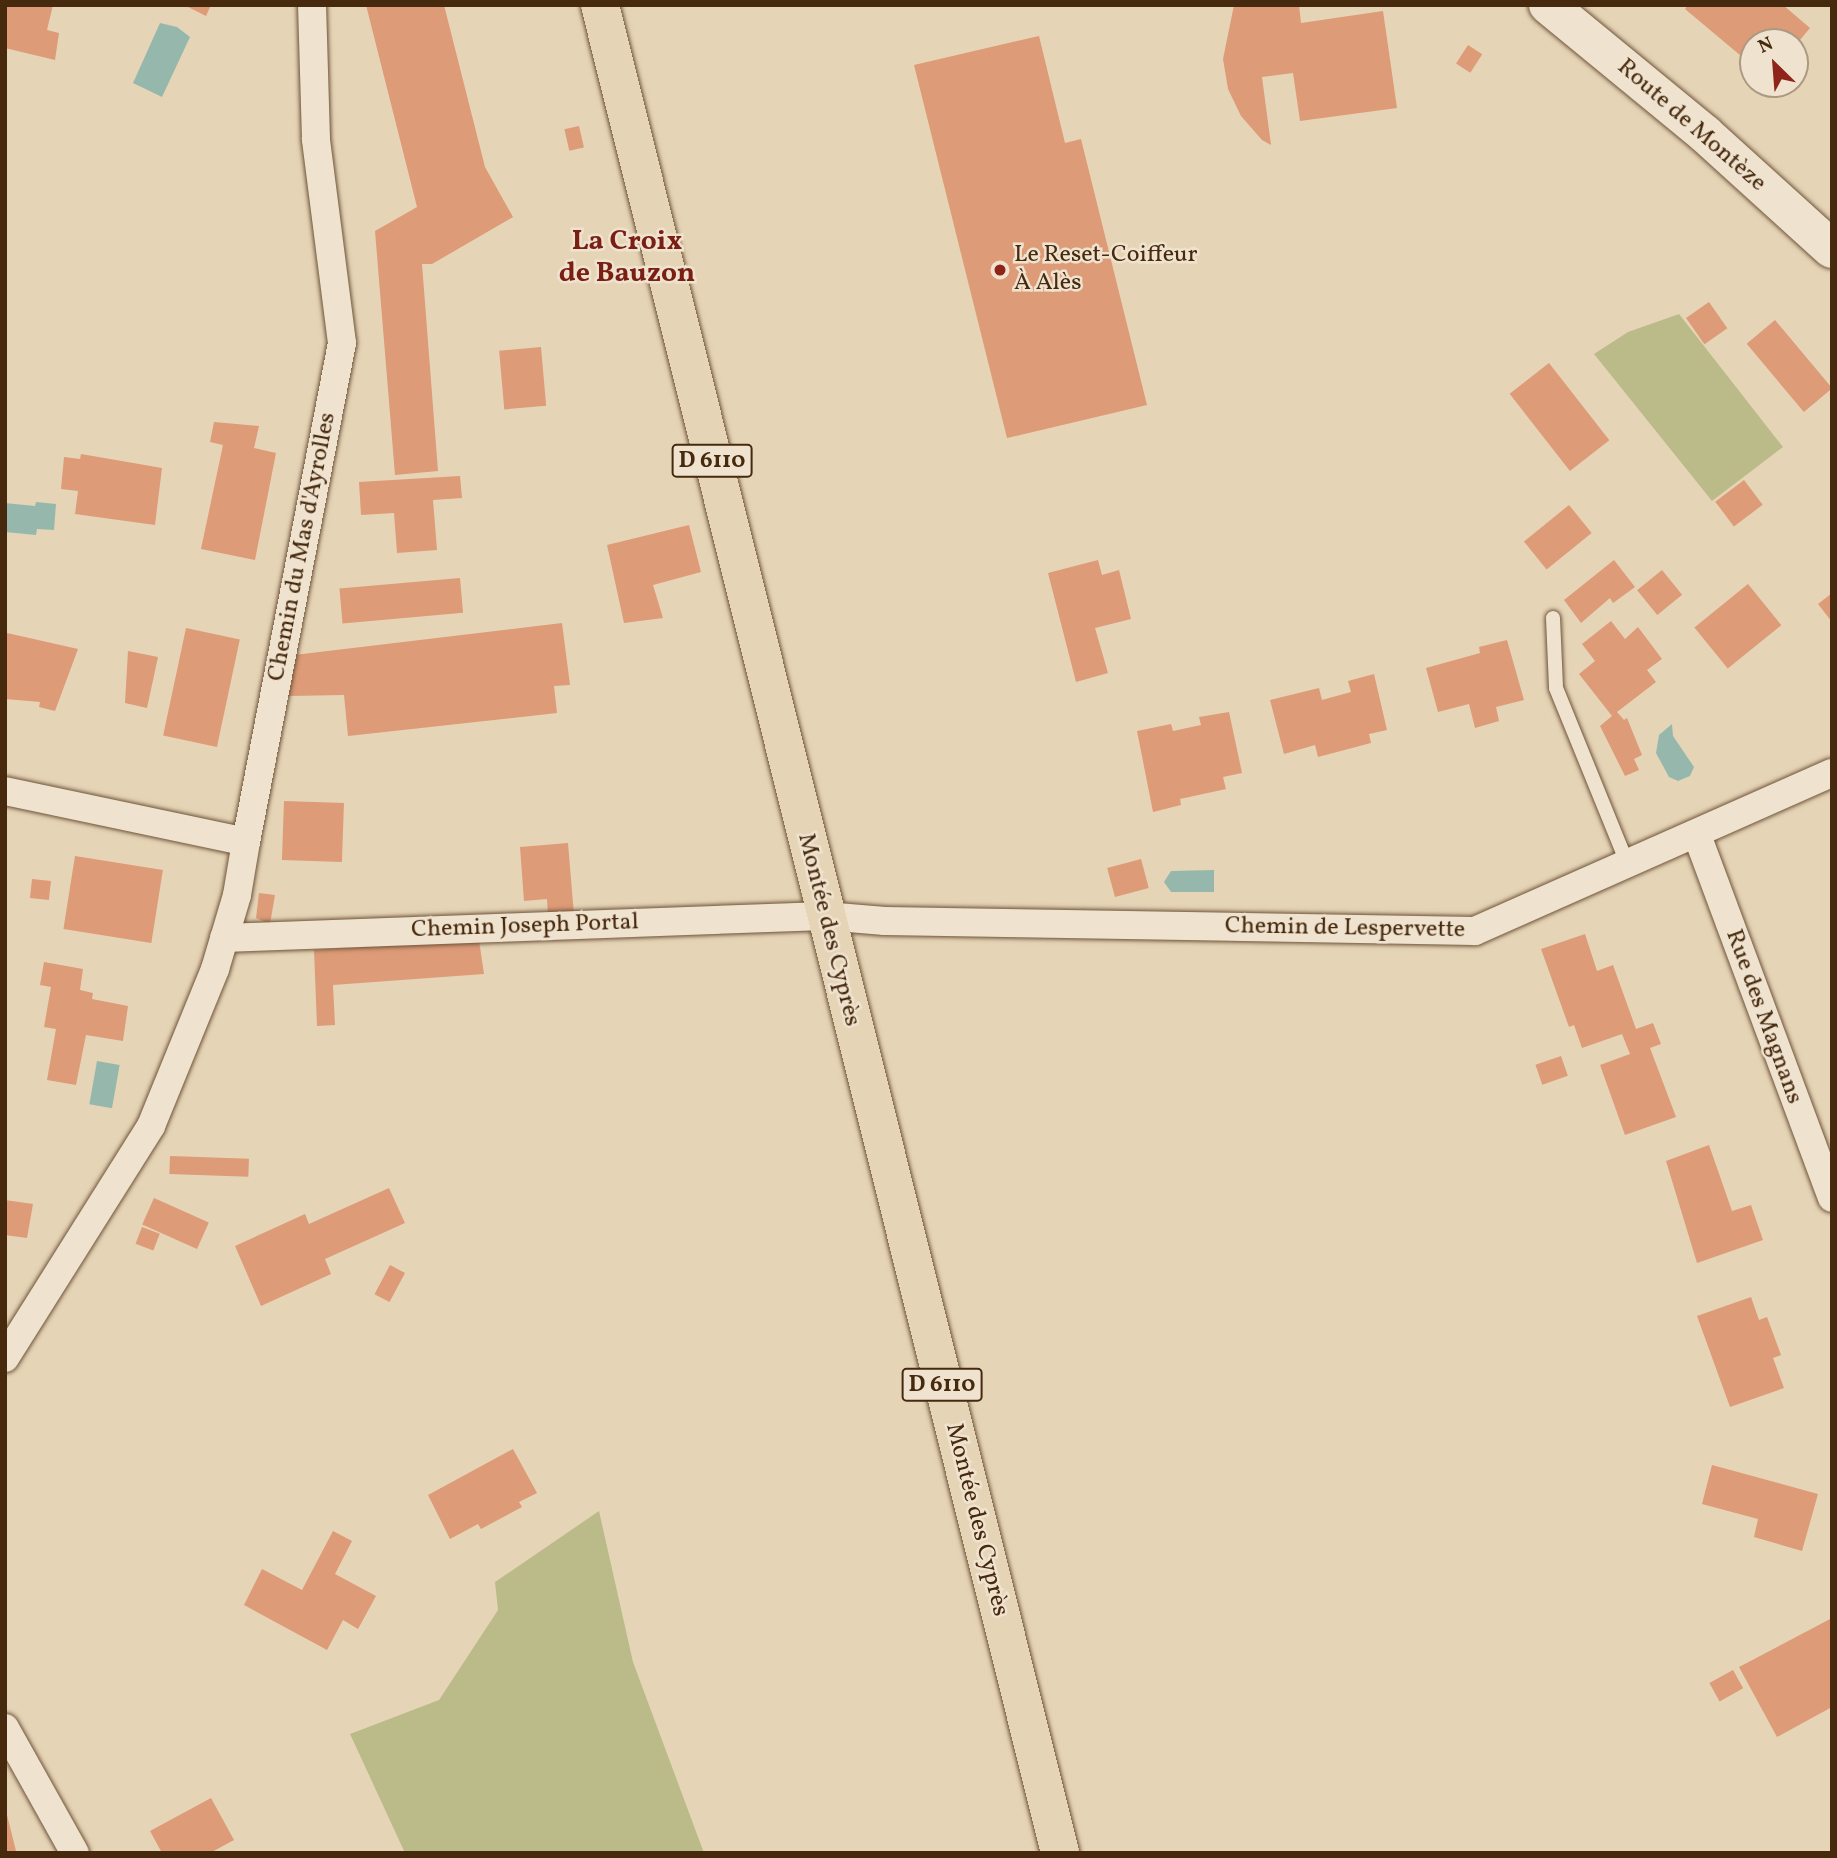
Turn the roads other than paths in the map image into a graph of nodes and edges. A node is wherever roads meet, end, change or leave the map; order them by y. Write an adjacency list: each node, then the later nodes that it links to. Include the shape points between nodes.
1 (312, 5): 9 (street, Chemin du Mas d'Ayrolles, via 316,139 342,343)
2 (600, 5): 11 (main road, Montée des Cyprès / D 6110)
3 (1548, 5): 4 (street, Route de Montèze, via 1705,134)
4 (1832, 249)
5 (1553, 618): 10 (lane, via 1556,688)
6 (1832, 773): 8 (street, Chemin de Lespervette)
7 (5, 791): 9 (street)
8 (1697, 835): 10 (street, Chemin de Lespervette); 13 (street, Rue des Magnans)
9 (246, 842): 12 (street)
10 (1628, 865): 11 (street, Chemin de Lespervette, via 1475,931 1461,932)
11 (825, 916): 12 (street, Chemin Joseph Portal); 17 (main road, Montée des Cyprès / D 6110)
12 (224, 938): 14 (street, via 150,1126)
13 (1832, 1198)
14 (5, 1358)
15 (5, 1728): 16 (street)
16 (75, 1853)
17 (1060, 1853)

